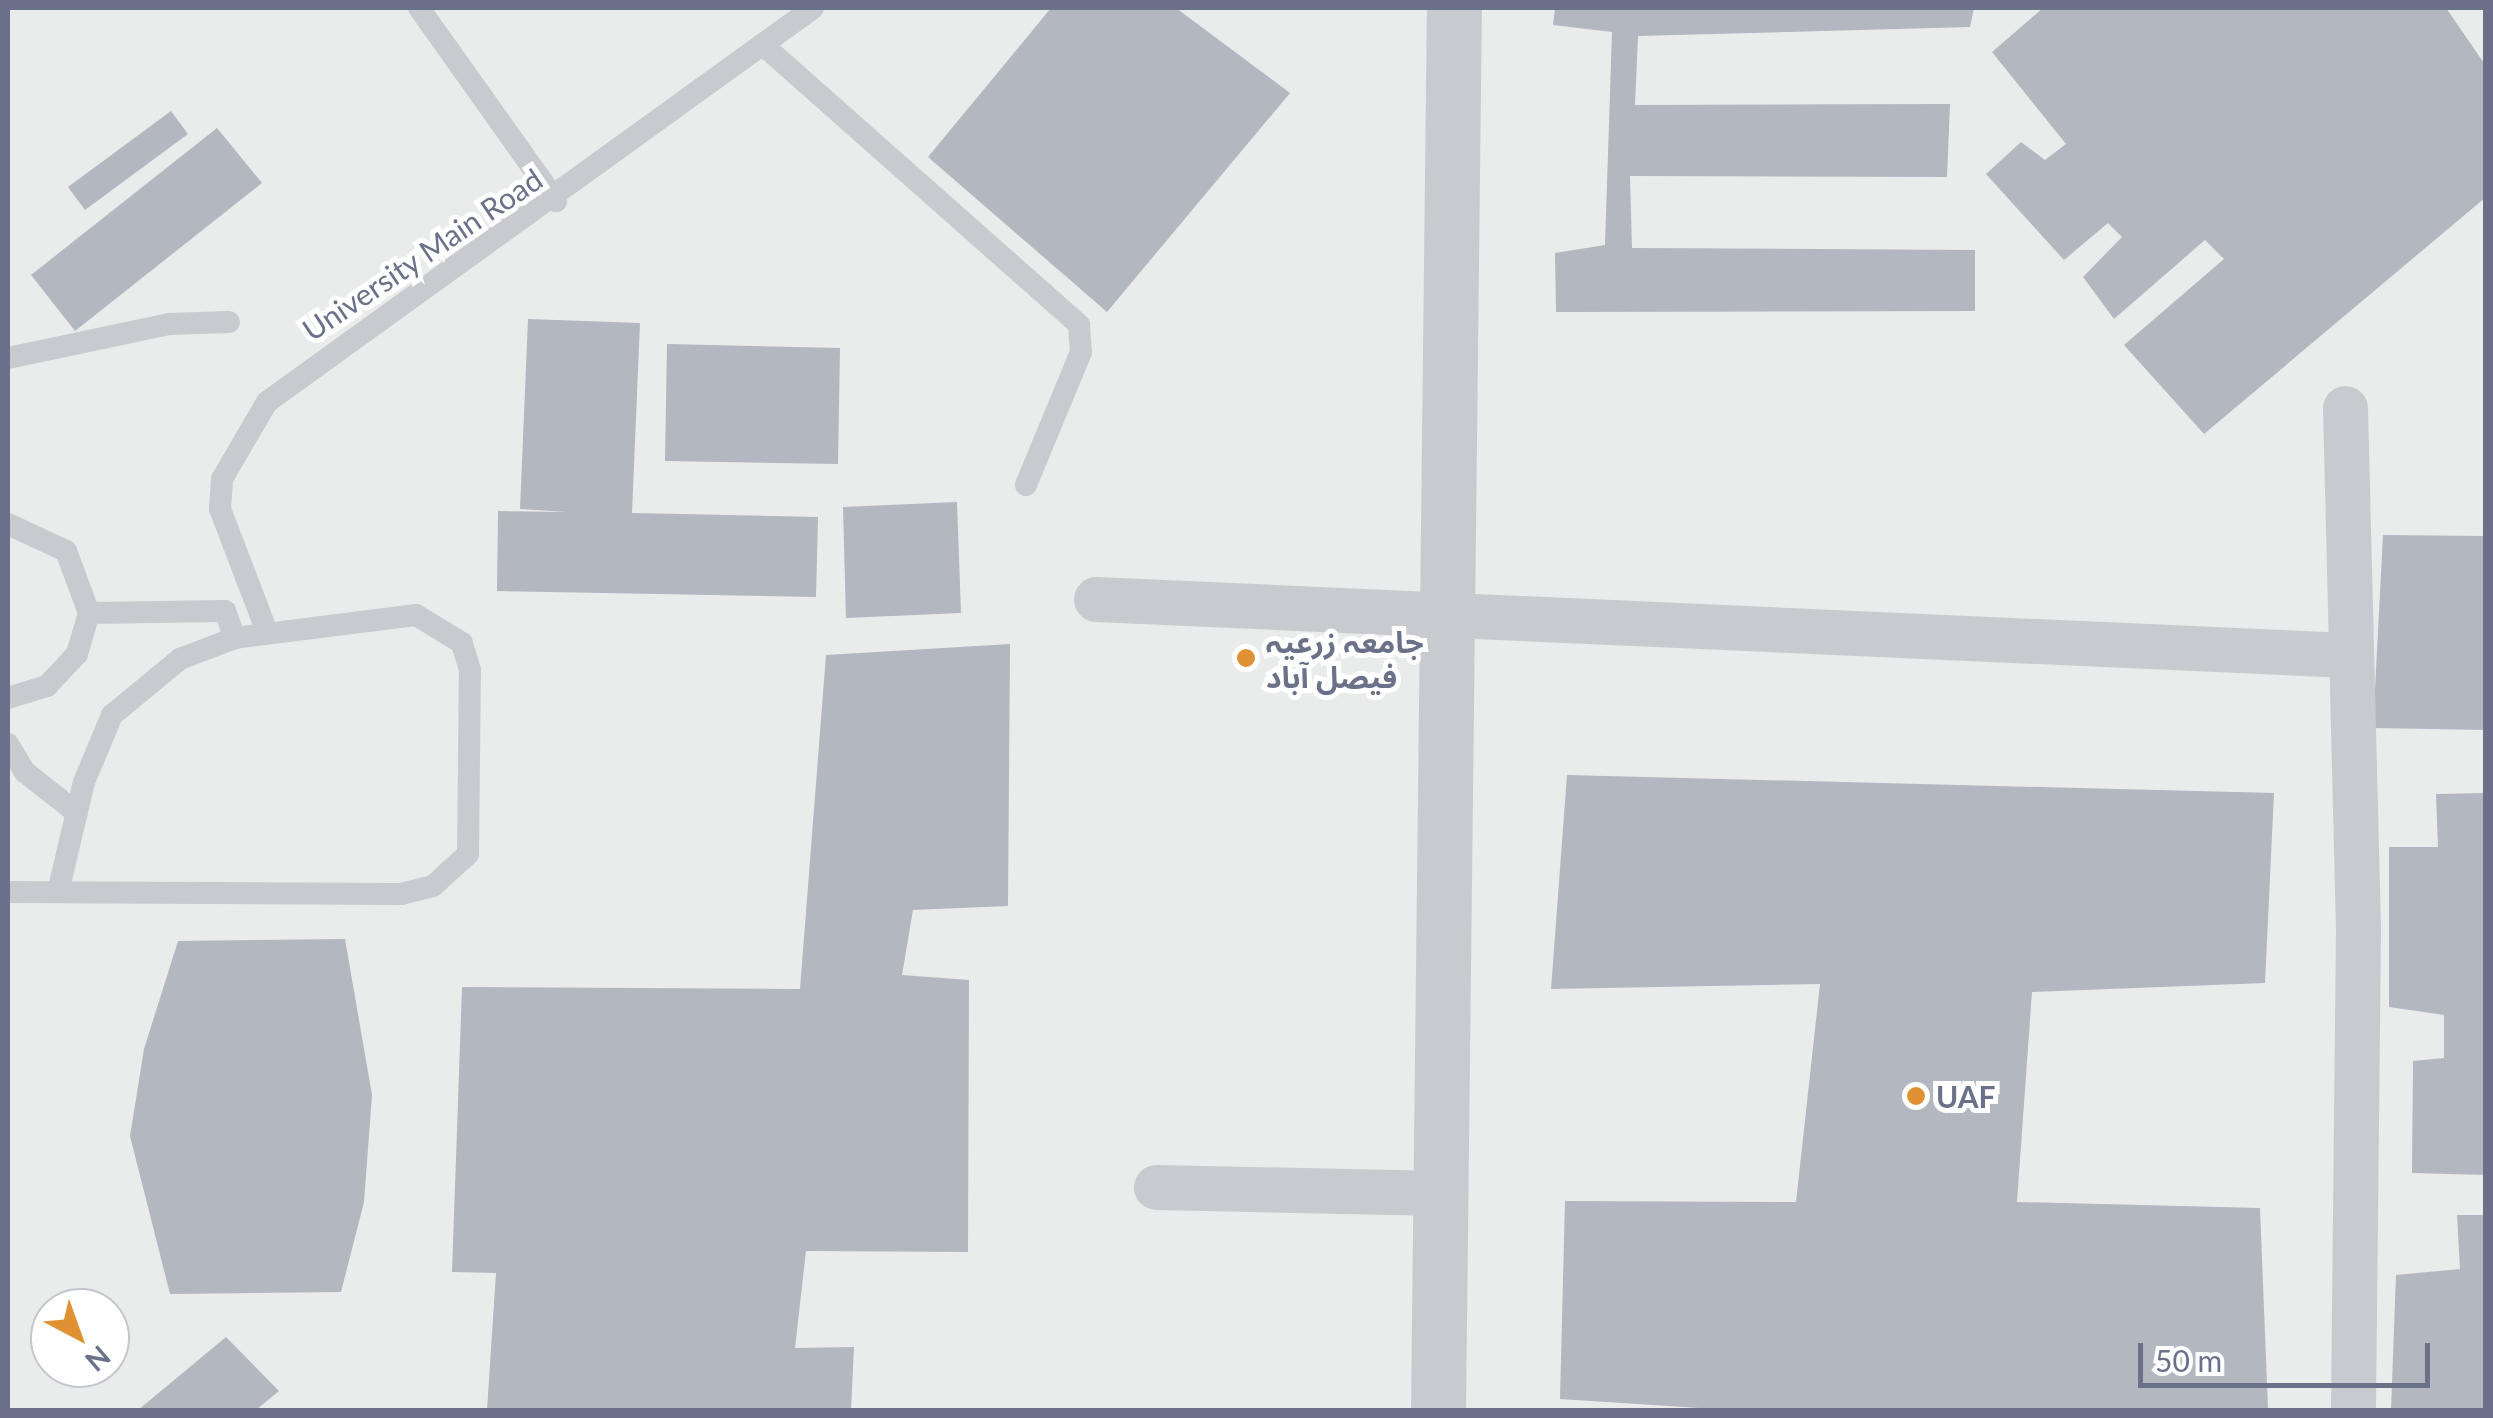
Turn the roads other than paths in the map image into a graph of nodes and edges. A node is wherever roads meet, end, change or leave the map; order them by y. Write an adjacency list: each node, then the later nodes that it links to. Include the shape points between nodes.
1 (419, 8): 5 (lane)
2 (813, 8): 4 (lane, University Main Road)
3 (1454, 8): 13 (street)
4 (764, 45): 5 (lane, University Main Road); 9 (lane, via 1079,325 1081,352)
5 (556, 201): 14 (lane, University Main Road, via 348,336 267,402 222,479 220,509)
6 (229, 322): 7 (lane, via 170,324)
7 (8, 358)
8 (2346, 408): 16 (street)
9 (1026, 485)
10 (8, 524): 12 (lane, via 66,551)
11 (1096, 600): 13 (street)
12 (89, 613): 15 (lane, via 225,611); 17 (lane, via 77,654 47,686)
13 (1446, 613): 16 (street); 23 (street)
14 (267, 632): 15 (lane); 21 (lane, via 416,615 462,643 470,670 468,854 458,870 401,894)
15 (235, 638): 19 (lane, via 168,667 112,715)
16 (2347, 654): 25 (street, via 2358,928)
17 (8, 698)
18 (8, 744): 19 (lane, via 25,772)
19 (77, 812): 21 (lane)
20 (8, 892): 21 (lane)
21 (58, 892)
22 (1156, 1187): 23 (street)
23 (1440, 1193): 24 (street)
24 (1438, 1410)
25 (2353, 1410)

